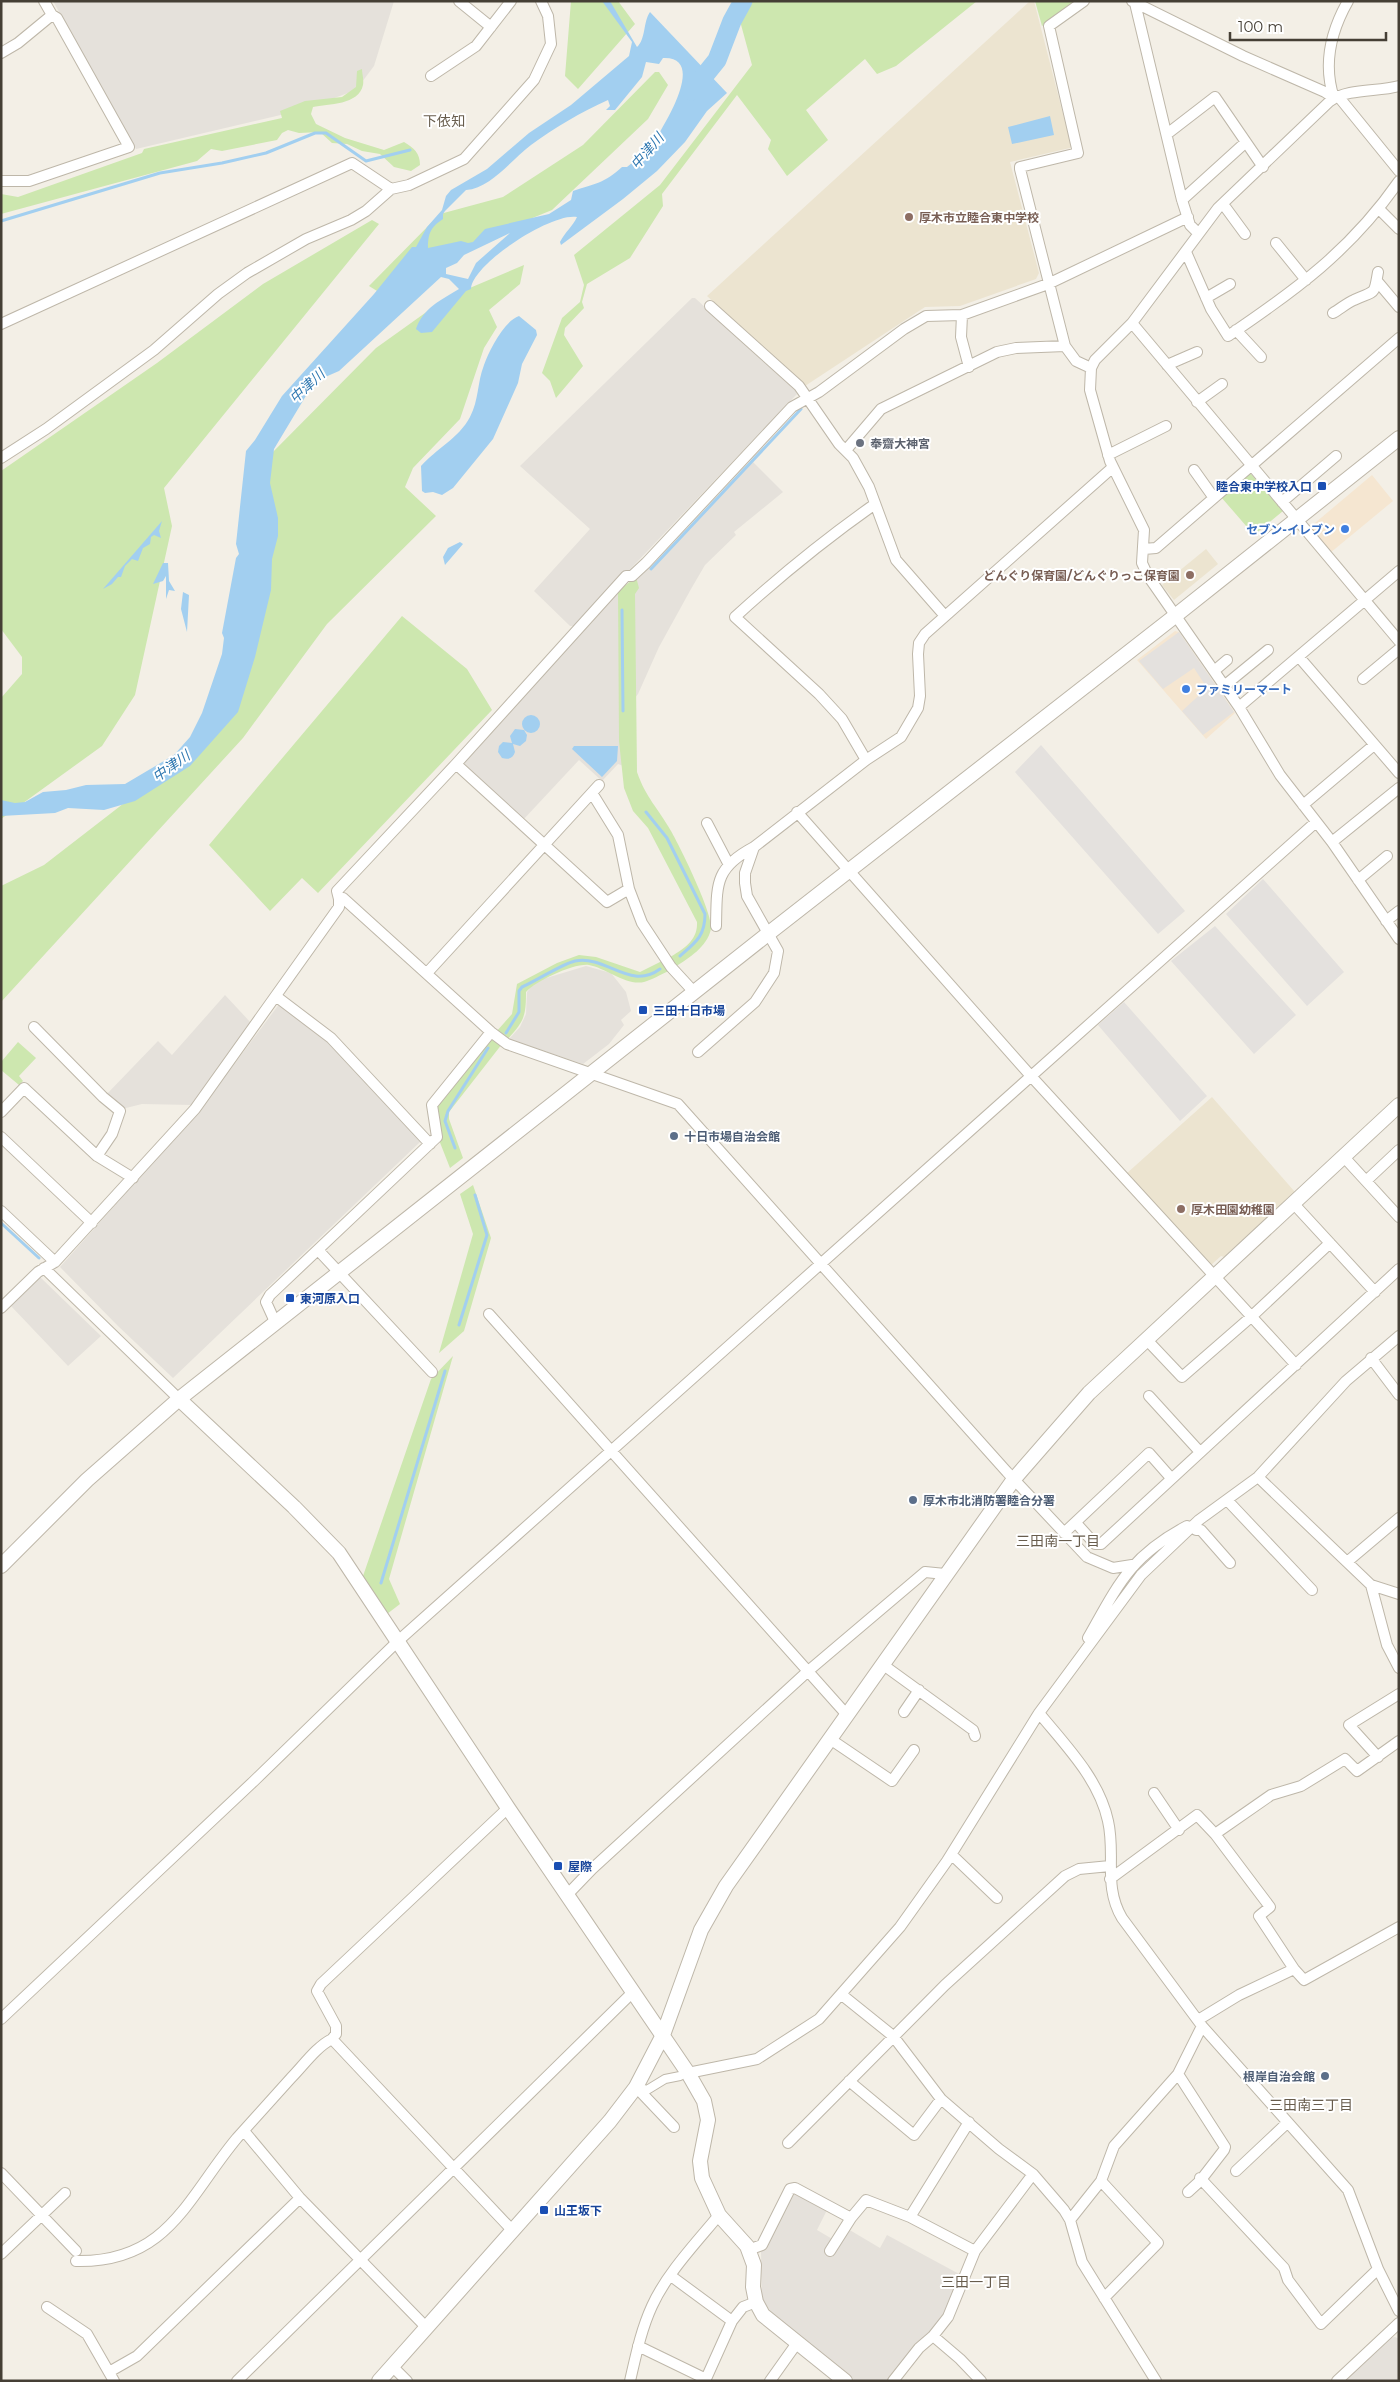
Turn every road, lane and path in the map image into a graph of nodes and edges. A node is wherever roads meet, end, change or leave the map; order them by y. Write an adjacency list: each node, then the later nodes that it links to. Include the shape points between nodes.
1 (44, 1): 8 (street)
2 (459, 1): 9 (street)
3 (511, 1): 9 (street)
4 (541, 1): 20 (street, via 548,16 551,44 534,80 464,159 409,185)
5 (1084, 1): 31 (street, via 1049,26 1078,153 1020,167)
6 (1348, 1): 13 (street, via 1328,56 1330,85)
7 (1134, 2): 13 (street); 14 (street)
8 (52, 15): 10 (street); 18 (street, via 57,18 129,147 29,181)
9 (491, 27): 11 (street, via 476,46)
10 (1, 53)
11 (430, 76)
12 (1399, 87): 13 (street)
13 (1336, 97): 16 (street); 17 (street)
14 (1167, 134): 15 (street, via 1215,97); 21 (street)
15 (1246, 142): 16 (street); 21 (street)
16 (1263, 167): 22 (street)
17 (1399, 171)
18 (1, 181)
19 (1399, 181): 23 (street)
20 (391, 189): 39 (street, via 352,163); 56 (street, via 351,220 306,239 247,273 154,350)
21 (1182, 200): 24 (street)
22 (1223, 204): 26 (street); 27 (street)
23 (1379, 209): 25 (street); 30 (street, via 1342,250)
24 (1188, 217): 26 (street, via 1190,225); 31 (street)
25 (1399, 229)
26 (1198, 233): 29 (street)
27 (1245, 234)
28 (1276, 243): 30 (street)
29 (1186, 252): 33 (street); 38 (street)
30 (1306, 280): 40 (street)
31 (1048, 284): 37 (street); 42 (street)
32 (1230, 284): 33 (street)
33 (1206, 298): 40 (street, via 1228,336)
34 (710, 306): 49 (street, via 799,386)
35 (1399, 307): 36 (street, via 1378,276 1370,296 1355,299)
36 (1333, 313)
37 (962, 315): 46 (street, via 961,337); 49 (street, via 926,316)
38 (1132, 323): 45 (street); 47 (street)
39 (1, 324)
40 (1236, 330): 44 (street)
41 (1399, 338): 57 (street)
42 (1065, 346): 46 (street, via 997,352); 47 (street, via 1076,361)
43 (1197, 352): 45 (street)
44 (1261, 357)
45 (1167, 366): 50 (street)
46 (969, 367): 53 (street, via 881,409)
47 (1090, 368): 54 (street, via 1090,390)
48 (1222, 384): 50 (street)
49 (808, 398): 53 (street); 81 (street, via 792,407 646,563 632,576 626,576)
50 (1197, 402): 57 (street)
51 (1166, 426): 54 (street)
52 (1399, 438): 63 (street)
53 (846, 450): 62 (street, via 869,487)
54 (1108, 455): 58 (street)
55 (1336, 456): 61 (street)
56 (1, 458)
57 (1251, 467): 60 (street); 61 (street)
58 (1112, 468): 64 (street, via 1144,530); 67 (street)
59 (1194, 470): 60 (street)
60 (1214, 498): 64 (street, via 1156,548)
61 (1282, 502): 63 (street)
62 (875, 504): 67 (street, via 896,560); 79 (street, via 817,545 736,617 842,719)
63 (1296, 518): 66 (street); 68 (street)
64 (1144, 549): 68 (street, via 1142,563 1148,576)
65 (1399, 571): 66 (street)
66 (1364, 601): 69 (street); 72 (street)
67 (945, 616): 79 (street, via 919,643 920,696 911,724 901,737)
68 (1175, 616): 74 (street); 95 (street)
69 (1399, 641)
70 (1399, 649): 75 (street)
71 (1268, 650): 76 (street)
72 (1299, 657): 77 (street); 78 (street)
73 (1227, 660): 74 (street)
74 (1214, 671): 76 (street)
75 (1363, 678)
76 (1224, 686): 77 (street)
77 (1239, 707): 86 (street, via 1280,775)
78 (1374, 745): 80 (street); 86 (street)
79 (866, 760): 87 (street)
80 (1395, 762): 82 (street)
81 (456, 764): 91 (street); 98 (street, via 337,891)
82 (1399, 773)
83 (599, 785): 85 (street)
84 (1399, 788): 90 (street)
85 (592, 793): 91 (street); 97 (street, via 618,835)
86 (1303, 805): 88 (street)
87 (797, 812): 92 (street); 95 (street)
88 (1316, 822): 90 (street); 110 (street)
89 (707, 823): 94 (street)
90 (1332, 842): 96 (street)
91 (544, 844): 97 (street, via 607,902); 104 (street)
92 (754, 847): 94 (street); 102 (street, via 745,883 748,896)
93 (1387, 856): 96 (street)
94 (730, 865): 101 (street, via 723,871 717,886)
95 (848, 871): 102 (street); 110 (street)
96 (1358, 880): 100 (street)
97 (628, 889): 105 (street, via 642,923 671,967)
98 (339, 899): 104 (street, via 343,898); 106 (street, via 339,907)
99 (1399, 911): 100 (street)
100 (1386, 921): 103 (street)
101 (716, 926)
102 (769, 933): 105 (street); 109 (street, via 778,951 774,973 755,1002)
103 (1399, 939)
104 (427, 973): 108 (street)
105 (694, 992): 111 (street)
106 (277, 997): 115 (street, via 331,1038); 119 (street, via 195,1109)
107 (34, 1027): 117 (street, via 45,1043 120,1111 112,1134)
108 (491, 1032): 111 (street, via 507,1044); 115 (street, via 432,1105 437,1137)
109 (698, 1052)
110 (1030, 1074): 128 (street); 132 (street)
111 (590, 1075): 128 (street, via 678,1104); 131 (street)
112 (1399, 1105): 118 (street)
113 (1, 1112): 117 (street, via 24,1088)
114 (1, 1137): 124 (street)
115 (430, 1144): 126 (street)
116 (1399, 1150): 120 (street)
117 (97, 1156): 119 (street)
118 (1343, 1156): 120 (street); 121 (street)
119 (133, 1178): 124 (street)
120 (1366, 1181): 123 (street)
121 (1293, 1203): 125 (street); 132 (street)
122 (1, 1211): 127 (street)
123 (1399, 1217)
124 (92, 1223): 127 (street)
125 (1330, 1243): 133 (street); 136 (street)
126 (318, 1250): 131 (street); 137 (street, via 266,1302)
127 (55, 1262): 129 (street)
128 (822, 1263): 146 (street); 150 (street)
129 (44, 1268): 134 (street); 145 (street)
130 (1399, 1269): 133 (street)
131 (340, 1273): 137 (street); 142 (street)
132 (1214, 1276): 136 (street); 139 (street)
133 (1375, 1292): 141 (street)
134 (1, 1308)
135 (489, 1314): 146 (street)
136 (1251, 1317): 139 (street, via 1182,1377); 141 (street)
137 (276, 1324): 145 (street)
138 (1399, 1336): 140 (street)
139 (1146, 1339): 150 (street, via 1089,1393)
140 (1371, 1358): 143 (street); 148 (street)
141 (1296, 1365): 147 (street)
142 (432, 1372)
143 (1399, 1395)
144 (1149, 1396): 147 (street)
145 (179, 1399): 159 (street, via 87,1480); 164 (street, via 340,1552)
146 (612, 1451): 164 (street); 168 (street)
147 (1200, 1452): 149 (street)
148 (1258, 1477): 151 (street); 156 (street)
149 (1171, 1478): 153 (street, via 1101,1544 1095,1544); 153 (street, via 1149,1453)
150 (1014, 1479): 155 (street); 160 (street)
151 (1227, 1500): 154 (street); 162 (street)
152 (1399, 1518): 156 (street)
153 (1076, 1523): 155 (street)
154 (1195, 1523): 157 (street, via 1196,1530 1201,1530); 158 (street, via 1172,1534); 165 (street, via 1141,1575)
155 (1064, 1533): 158 (street, via 1087,1557 1101,1565 1113,1568)
156 (1347, 1562): 161 (street)
157 (1230, 1563)
158 (1132, 1565): 165 (street, via 1088,1639)
159 (1, 1566)
160 (945, 1574): 166 (street); 168 (street, via 926,1572)
161 (1371, 1585): 163 (street); 167 (street, via 1387,1645)
162 (1312, 1590)
163 (1399, 1594)
164 (398, 1641): 180 (street); 192 (street)
165 (1089, 1647): 172 (street)
166 (882, 1664): 169 (street); 173 (street)
167 (1399, 1668)
168 (807, 1672): 173 (street); 186 (street, via 592,1869)
169 (919, 1690): 171 (street); 174 (street, via 973,1730)
170 (1399, 1694): 178 (street, via 1349,1725)
171 (904, 1712)
172 (1039, 1713): 183 (street); 184 (street, via 1100,1794 1109,1823)
173 (847, 1715): 175 (street)
174 (975, 1736)
175 (830, 1739): 177 (street, via 892,1781); 194 (street, via 726,1886 701,1930)
176 (1399, 1741): 178 (street)
177 (914, 1750)
178 (1378, 1757): 182 (street, via 1357,1771 1345,1759 1301,1786 1271,1795)
179 (1154, 1793): 181 (street)
180 (508, 1808): 186 (street); 196 (street, via 318,1988 336,2026)
181 (1179, 1830): 182 (street, via 1197,1815); 185 (street)
182 (1215, 1834): 189 (street, via 1270,1907 1259,1916)
183 (952, 1855): 187 (street); 191 (street, via 900,1927)
184 (1110, 1866): 185 (street); 195 (street, via 1079,1869 1065,1876)
185 (1110, 1879): 193 (street, via 1115,1906 1122,1918)
186 (567, 1896): 190 (street)
187 (997, 1898)
188 (1399, 1927): 189 (street, via 1307,1984)
189 (1294, 1969): 193 (street, via 1239,1995)
190 (633, 1992): 194 (street); 207 (street)
191 (842, 1995): 195 (street); 198 (street, via 819,2019 757,2059)
192 (1, 2020)
193 (1200, 2023): 197 (street); 203 (street)
194 (663, 2035): 198 (street); 200 (street)
195 (893, 2036): 199 (street); 201 (street)
196 (332, 2039): 205 (street, via 304,2064); 207 (street)
197 (1178, 2074): 211 (street, via 1225,2147); 212 (street, via 1114,2146)
198 (684, 2075): 200 (street, via 665,2079 647,2090); 217 (street, via 704,2101 708,2120 700,2161 702,2178)
199 (850, 2081): 201 (street, via 914,2135); 206 (street)
200 (640, 2088): 204 (street); 221 (street)
201 (941, 2100): 202 (street)
202 (969, 2122): 210 (street); 218 (street)
203 (1287, 2123): 208 (street); 227 (street, via 1348,2190)
204 (674, 2126)
205 (244, 2131): 215 (street); 216 (street, via 178,2219 163,2233 117,2258 76,2256)
206 (788, 2143)
207 (455, 2169): 221 (street); 226 (street)
208 (1236, 2172)
209 (1, 2173): 216 (street)
210 (1032, 2174): 220 (street); 224 (street)
211 (1200, 2178): 213 (street); 227 (street, via 1284,2268 1288,2280 1322,2326)
212 (1101, 2181): 220 (street); 229 (street, via 1158,2242)
213 (1188, 2192)
214 (65, 2193): 216 (street)
215 (300, 2198): 226 (street); 240 (street)
216 (41, 2215): 225 (street)
217 (719, 2215): 222 (street); 228 (street)
218 (910, 2217): 219 (street, via 866,2200); 224 (street)
219 (851, 2218): 222 (street, via 795,2188 790,2189 762,2245); 223 (street)
220 (1070, 2220): 229 (street, via 1082,2262)
221 (512, 2229): 234 (street)
222 (748, 2250): 230 (street, via 754,2265)
223 (830, 2251)
224 (974, 2251): 236 (street, via 948,2316)
225 (1, 2254)
226 (361, 2260): 234 (street); 242 (street)
227 (1378, 2269): 232 (street)
228 (671, 2276): 233 (street); 238 (street, via 652,2305)
229 (1104, 2298): 250 (street)
230 (756, 2302): 233 (street, via 743,2307); 237 (street, via 763,2315)
231 (47, 2307): 240 (street, via 87,2334)
232 (1399, 2311)
233 (732, 2321): 241 (street)
234 (425, 2326): 239 (street)
235 (1398, 2327): 251 (street)
236 (933, 2336): 248 (street, via 918,2348); 249 (street)
237 (797, 2343): 246 (street); 247 (street)
238 (638, 2346): 241 (street); 245 (street)
239 (392, 2366): 243 (street); 244 (street)
240 (110, 2378)
241 (706, 2380)
242 (237, 2381)
243 (379, 2381)
244 (407, 2381)
245 (630, 2381)
246 (770, 2381)
247 (845, 2381)
248 (893, 2381)
249 (981, 2381)
250 (1156, 2381)
251 (1337, 2381)

